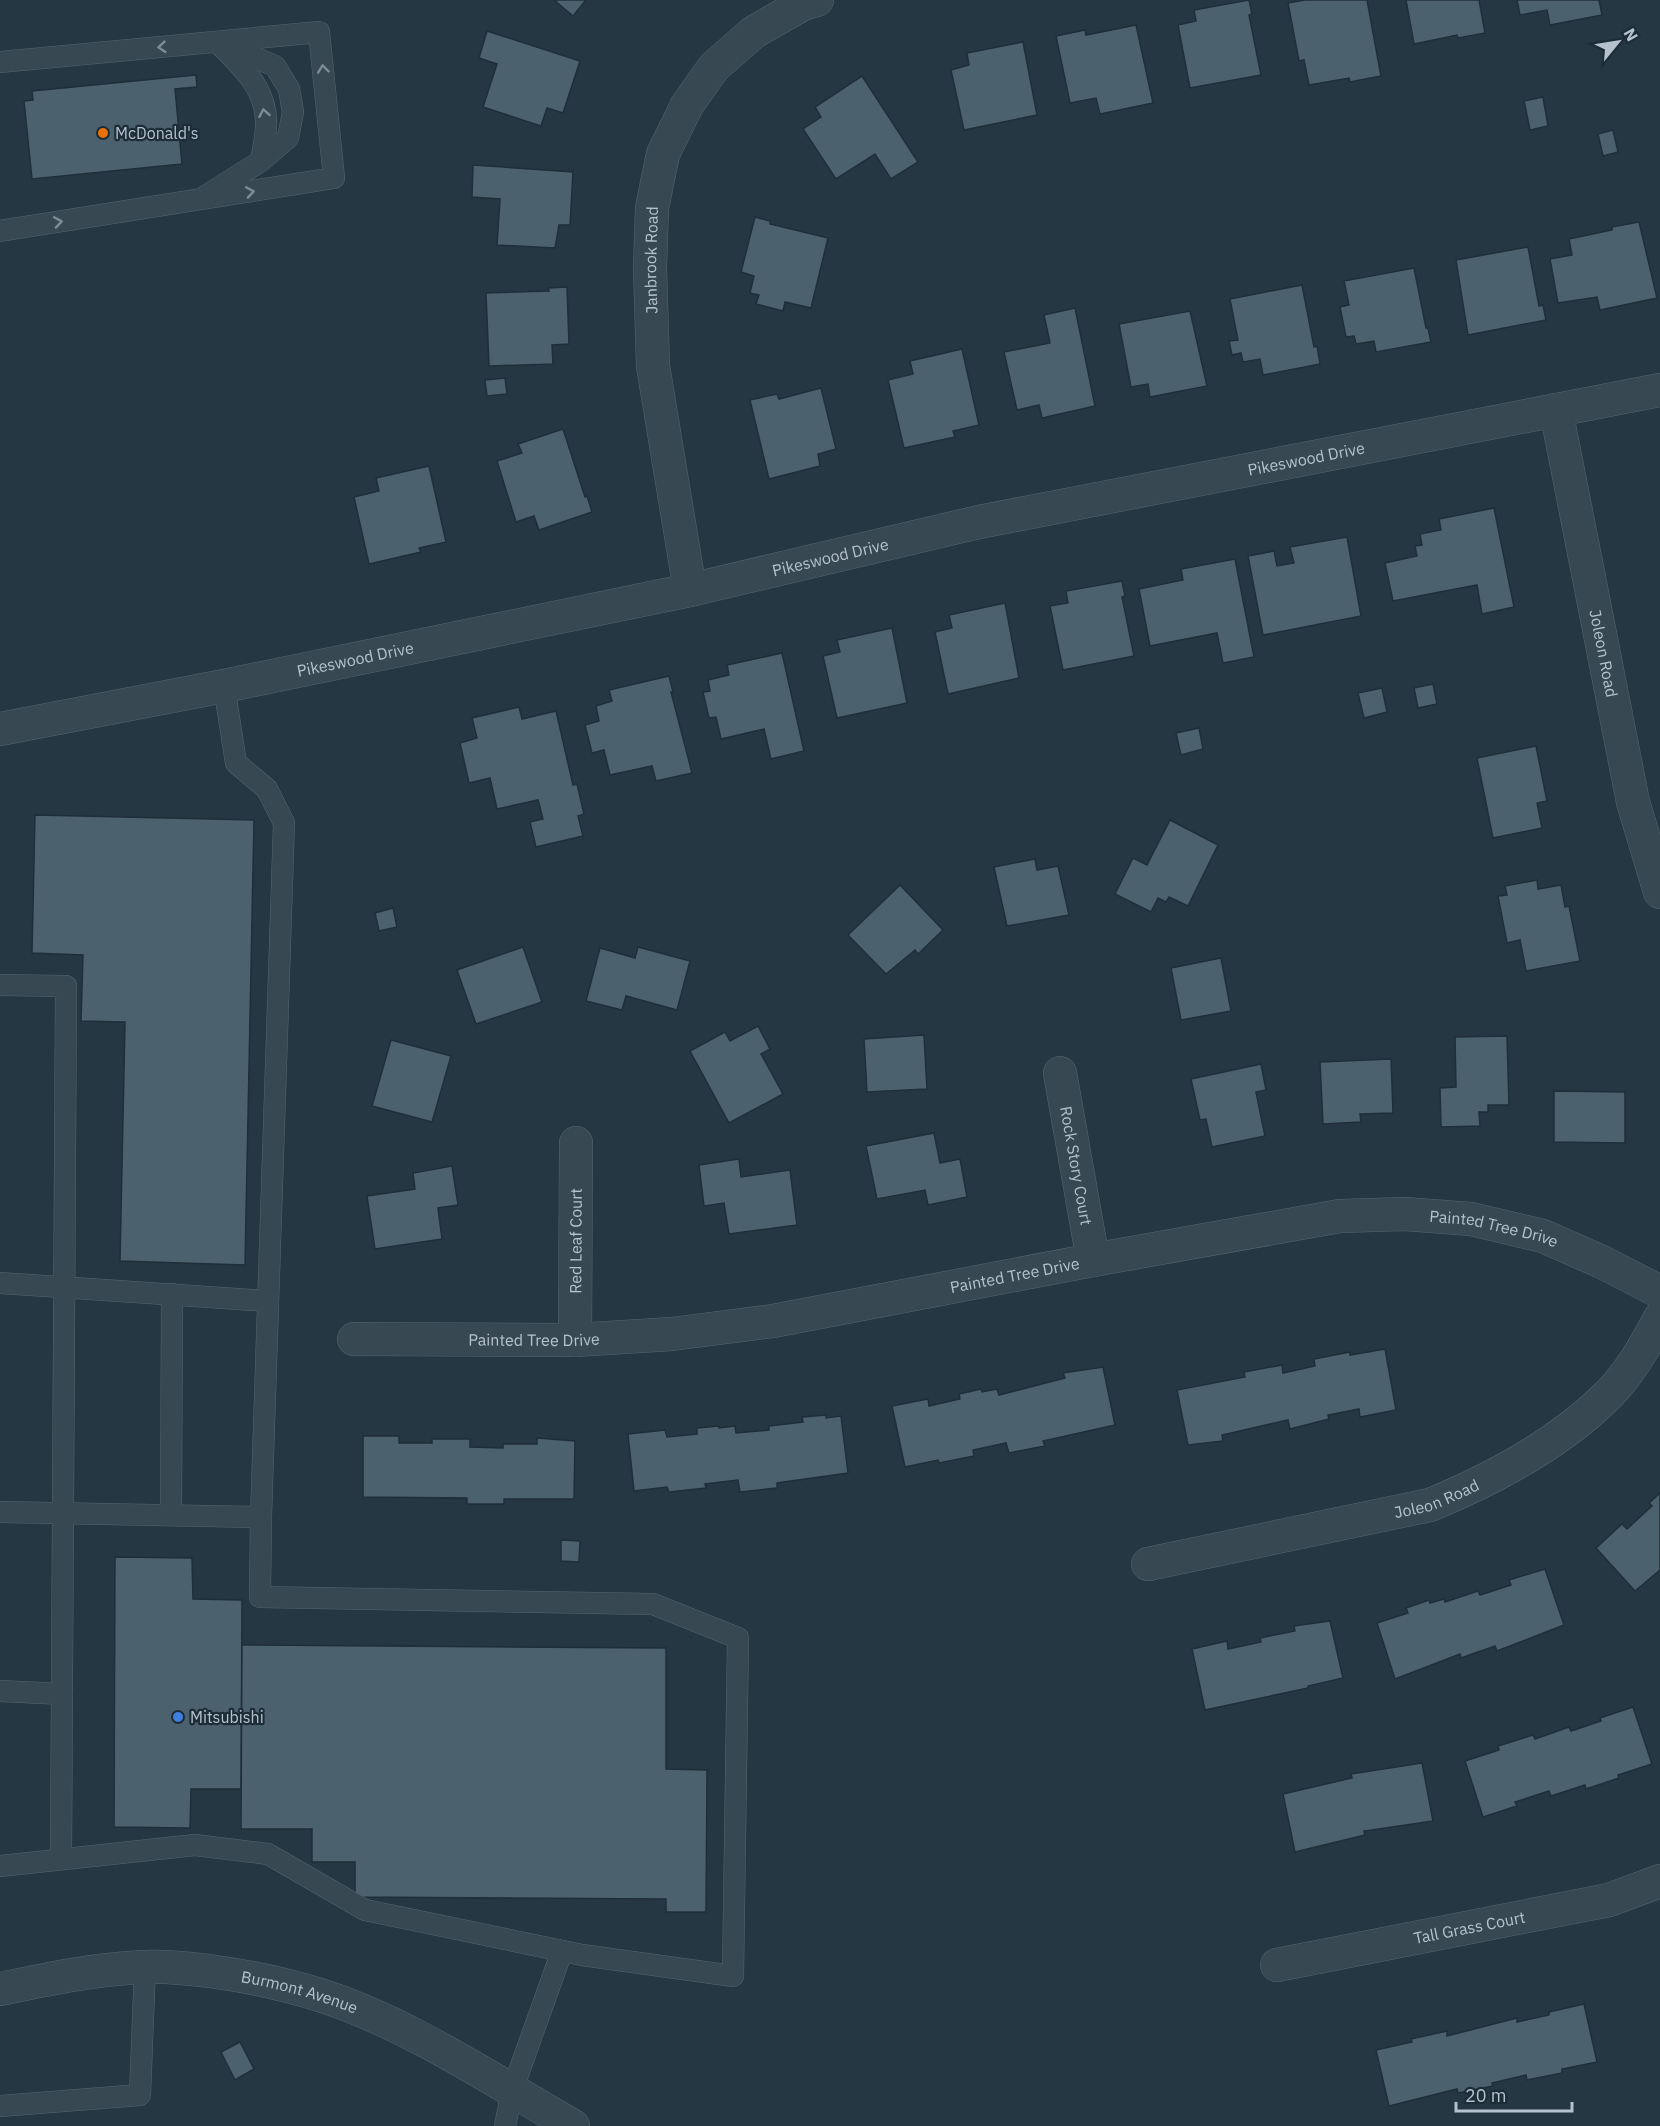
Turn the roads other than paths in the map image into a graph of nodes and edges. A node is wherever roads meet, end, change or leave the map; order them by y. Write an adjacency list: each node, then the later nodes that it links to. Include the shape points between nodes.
1 (817, 0): 9 (street, Janbrook Road, via 754,32 714,67 687,105 663,154 652,208 653,366)
2 (218, 42): 3 (lane, one-way to 3); 4 (lane, one-way to 2, via 266,123 260,92 247,71); 4 (lane, via 275,66 289,89 293,112 288,138); 5 (lane, one-way to 2, via 334,178 319,32)
3 (0, 62)
4 (261, 161): 5 (lane)
5 (199, 200): 6 (lane, one-way to 5)
6 (0, 231)
7 (1660, 390): 8 (street, Pikeswood Drive)
8 (1556, 410): 9 (street, Pikeswood Drive, via 979,522); 12 (street, Joleon Road, via 1630,791)
9 (690, 590): 10 (street, Pikeswood Drive)
10 (224, 686): 11 (street, Pikeswood Drive); 21 (lane, via 236,763 267,789 284,823)
11 (0, 729)
12 (1660, 892)
13 (0, 985): 18 (lane, via 66,986)
14 (1060, 1073): 16 (street, Rock Story Court)
15 (576, 1143): 24 (street, Red Leaf Court)
16 (1093, 1260): 19 (street, Painted Tree Drive, via 1340,1216 1406,1214 1471,1219 1543,1236); 24 (street, Painted Tree Drive, via 773,1320 672,1334)
17 (0, 1283): 18 (lane)
18 (64, 1288): 20 (lane); 26 (lane)
19 (1660, 1292)
20 (172, 1294): 21 (lane); 27 (lane)
21 (268, 1301): 28 (lane)
22 (1660, 1318): 29 (street, Joleon Road, via 1641,1353 1607,1396 1569,1428 1473,1487 1430,1504)
23 (354, 1339): 24 (street, Painted Tree Drive)
24 (575, 1340)
25 (0, 1512): 26 (lane)
26 (64, 1513): 27 (lane); 31 (lane)
27 (171, 1515): 28 (lane)
28 (261, 1517): 35 (lane, via 260,1597 653,1604 738,1638 733,1976)
29 (1148, 1564)
30 (0, 1690): 31 (lane)
31 (62, 1694): 32 (lane)
32 (61, 1858): 33 (lane); 35 (lane, via 195,1845 268,1854 365,1910)
33 (0, 1866)
34 (1660, 1881): 36 (street, Tall Grass Court, via 1609,1900)
35 (562, 1951): 39 (lane)
36 (1277, 1965)
37 (145, 1967): 38 (street, Burmont Avenue, via 56,1977); 39 (street, Burmont Avenue, via 229,1974 324,1996 436,2047); 40 (lane, via 140,2095)
38 (0, 1989)
39 (512, 2091): 41 (lane); 42 (street, Burmont Avenue)
40 (0, 2106)
41 (505, 2126)
42 (573, 2126)

